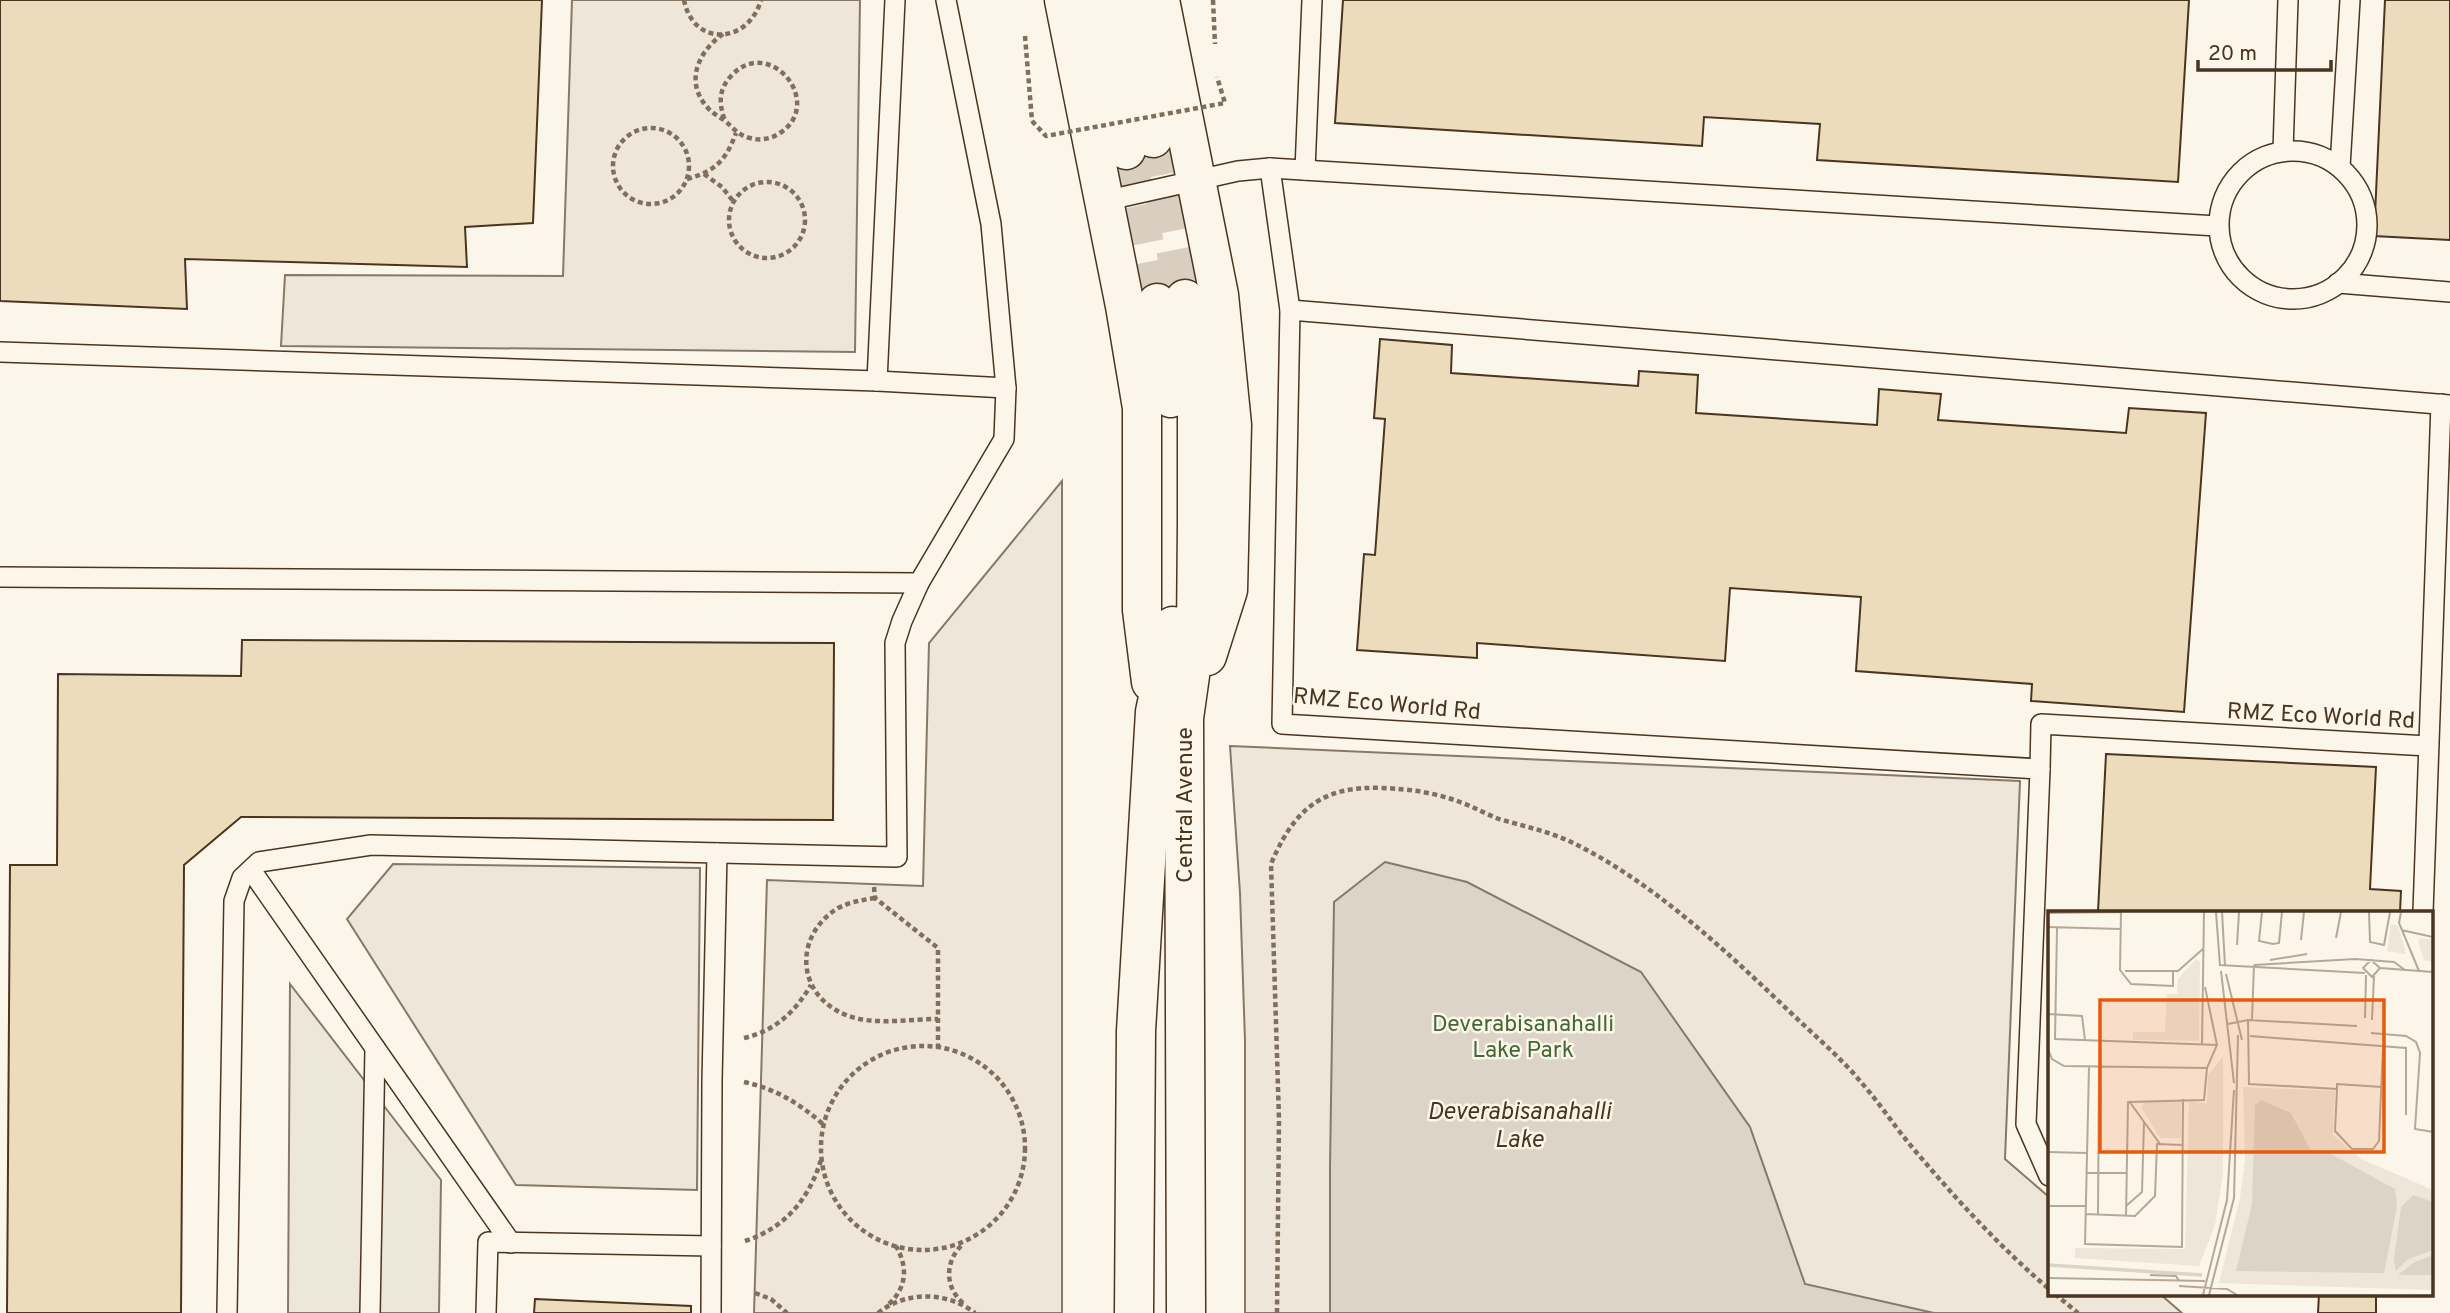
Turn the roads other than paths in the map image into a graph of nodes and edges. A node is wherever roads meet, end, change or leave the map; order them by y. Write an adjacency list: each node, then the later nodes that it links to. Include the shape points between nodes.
1 (895, 0): 22 (lane)
2 (946, 0): 23 (lane, via 991,224)
3 (1064, 0): 15 (street)
4 (1099, 0): 5 (street, via 1140,144)
5 (1127, 0)
6 (1160, 0): 14 (street)
7 (1311, 0): 13 (lane)
8 (2288, 0): 10 (lane)
9 (2350, 0): 11 (lane)
10 (2283, 152): 11 (lane, via 2321,155); 16 (lane, via 2259,158 2242,169 2229,184)
11 (2340, 167): 17 (lane, via 2356,184 2368,227 2364,250 2353,270)
12 (1270, 168): 13 (lane); 14 (lane); 20 (lane, RMZ Eco World Rd)
13 (1305, 170): 16 (lane)
14 (1195, 182): 15 (lane); 27 (street, via 1219,295 1232,425 1228,590 1200,677)
15 (1104, 201): 27 (street, via 1142,408 1142,610)
16 (2217, 226): 17 (lane, via 2228,262 2258,291 2299,299 2319,295)
17 (2337, 283): 18 (lane)
18 (2450, 292)
19 (1171, 301): 27 (street, Central Avenue, via 1196,400 1197,523 1196,633)
20 (1290, 310): 24 (lane); 29 (lane, RMZ Eco World Rd, via 1282,723)
21 (0, 352): 22 (lane)
22 (877, 381): 23 (lane)
23 (1006, 388): 26 (lane, via 1004,439)
24 (2446, 404): 28 (lane, RMZ Eco World Rd)
25 (0, 578): 26 (lane)
26 (919, 583): 30 (lane, via 895,643 897,857)
27 (1169, 715): 41 (street, Central Avenue, via 1136,1031); 42 (street, Central Avenue)
28 (2428, 746): 29 (lane, RMZ Eco World Rd, via 2041,724); 32 (lane)
29 (2040, 769): 34 (lane, RMZ Eco World Rd, via 2026,1125)
30 (717, 853): 31 (lane, via 371,845 259,862); 36 (lane)
31 (251, 870): 33 (lane); 37 (lane, via 242,878 234,901)
32 (2423, 911)
33 (375, 1048): 35 (lane); 38 (lane)
34 (2048, 1174)
35 (511, 1243): 36 (lane); 39 (lane, via 488,1242)
36 (711, 1246): 40 (lane)
37 (227, 1313)
38 (370, 1313)
39 (486, 1313)
40 (711, 1313)
41 (1134, 1313)
42 (1186, 1313)

